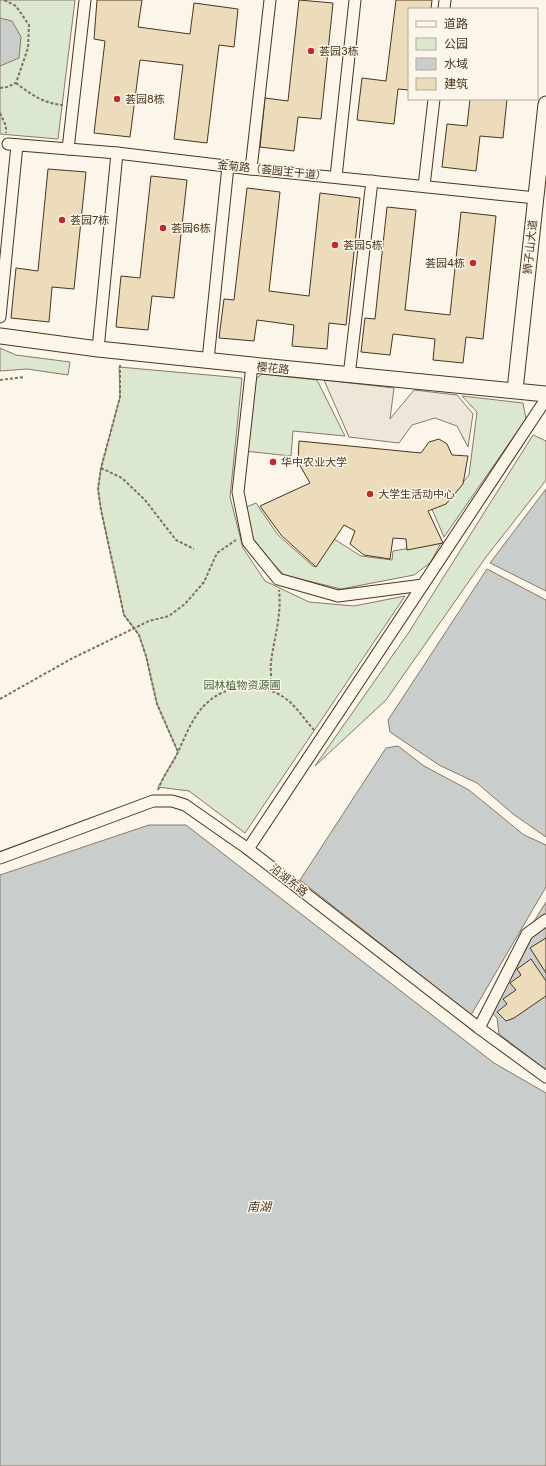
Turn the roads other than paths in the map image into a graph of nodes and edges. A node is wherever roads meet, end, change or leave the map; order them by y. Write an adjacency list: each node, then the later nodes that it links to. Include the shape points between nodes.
1 (84, 0): 7 (street)
2 (270, 0): 10 (street)
3 (355, 0): 11 (street)
4 (434, 100): 13 (street)
5 (546, 104): 6 (street, 狮子山大道)
6 (544, 133): 14 (street, 狮子山大道)
7 (68, 149): 8 (street, 金菊路（荟园主干道）); 15 (street, 金菊路（荟园主干道）, via 12,144)
8 (117, 153): 9 (street, 金菊路（荟园主干道）); 17 (street)
9 (228, 166): 10 (street, 金菊路（荟园主干道）); 18 (street)
10 (251, 168): 11 (street, 金菊路（荟园主干道）)
11 (336, 177): 12 (street, 金菊路（荟园主干道）)
12 (372, 181): 13 (street, 金菊路（荟园主干道）); 20 (street)
13 (424, 186): 14 (street, 金菊路（荟园主干道）)
14 (536, 198): 21 (street, 狮子山大道)
15 (0, 316)
16 (0, 336): 17 (street, 樱花路)
17 (98, 349): 18 (street, 樱花路)
18 (208, 360): 19 (street, 樱花路)
19 (252, 365): 20 (street, 樱花路); 24 (street, via 238,492 248,542 278,579 338,596)
20 (349, 376): 21 (street, 樱花路)
21 (515, 390): 22 (street, 樱花路)
22 (546, 394)
23 (546, 400): 24 (street)
24 (423, 585): 25 (street)
25 (248, 849): 26 (street, 沿湖东路, via 185,805 172,801 154,801); 28 (street, 沿湖东路)
26 (0, 858)
27 (546, 920): 28 (street, via 527,934)
28 (479, 1028): 29 (street, 沿湖东路)
29 (546, 1076)

